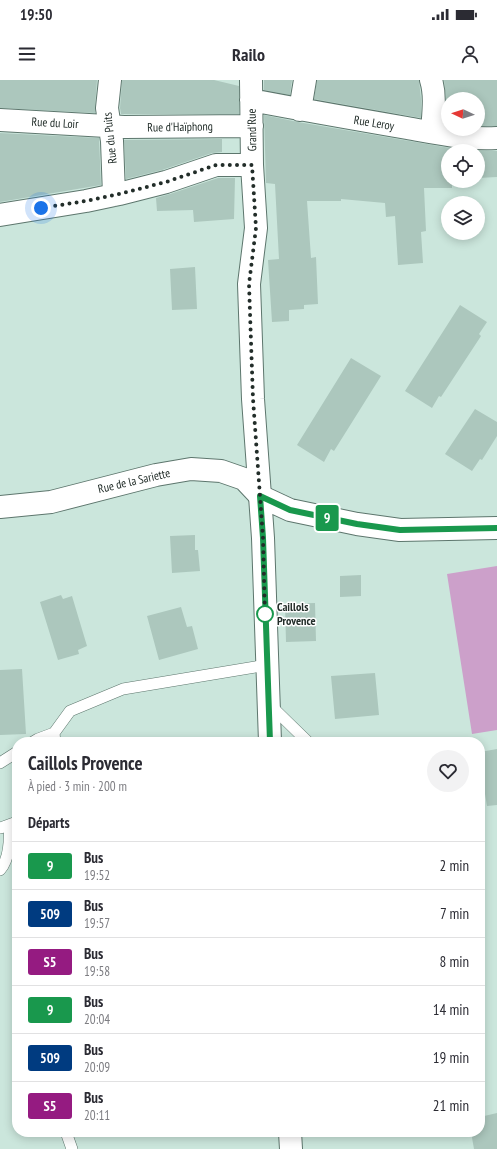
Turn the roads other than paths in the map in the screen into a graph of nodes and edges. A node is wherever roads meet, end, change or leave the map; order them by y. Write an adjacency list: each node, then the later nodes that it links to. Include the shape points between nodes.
1 (110, 80): 7 (street, Rue du Puits, via 107,108)
2 (305, 80): 5 (street)
3 (431, 80): 9 (street)
4 (251, 90): 5 (street, Rue Leroy); 8 (street, Grand'Rue)
5 (300, 110): 9 (street, Rue Leroy)
6 (0, 120): 7 (street, Rue du Loir)
7 (109, 126): 8 (street, Rue d'Haïphong); 12 (street, Rue du Puits)
8 (252, 126): 11 (street, Grand'Rue)
9 (432, 132): 10 (street, Rue Leroy, via 480,139)
10 (497, 138)
11 (252, 165): 12 (street, via 216,165 166,182); 14 (street, Grand'Rue, via 256,228 249,284)
12 (114, 195): 13 (street)
13 (0, 215)
14 (260, 496): 15 (street, Rue de la Sariette, via 244,479 221,471 191,468 51,502); 16 (street, via 290,510 400,530); 17 (street, Grand'Rue)
15 (0, 507)
16 (497, 528)
17 (267, 665): 18 (street, Grand'Rue); 19 (lane, via 123,689 70,711)
18 (269, 704): 20 (street, Grand'Rue); 21 (lane)
19 (55, 737)
20 (270, 737)
21 (303, 737)
22 (12, 755): 23 (lane)
23 (0, 763)
24 (9, 825): 25 (lane, via 8,853)
25 (0, 870)
26 (68, 1137): 28 (lane)
27 (290, 1137): 29 (street)
28 (72, 1149)
29 (291, 1149)

